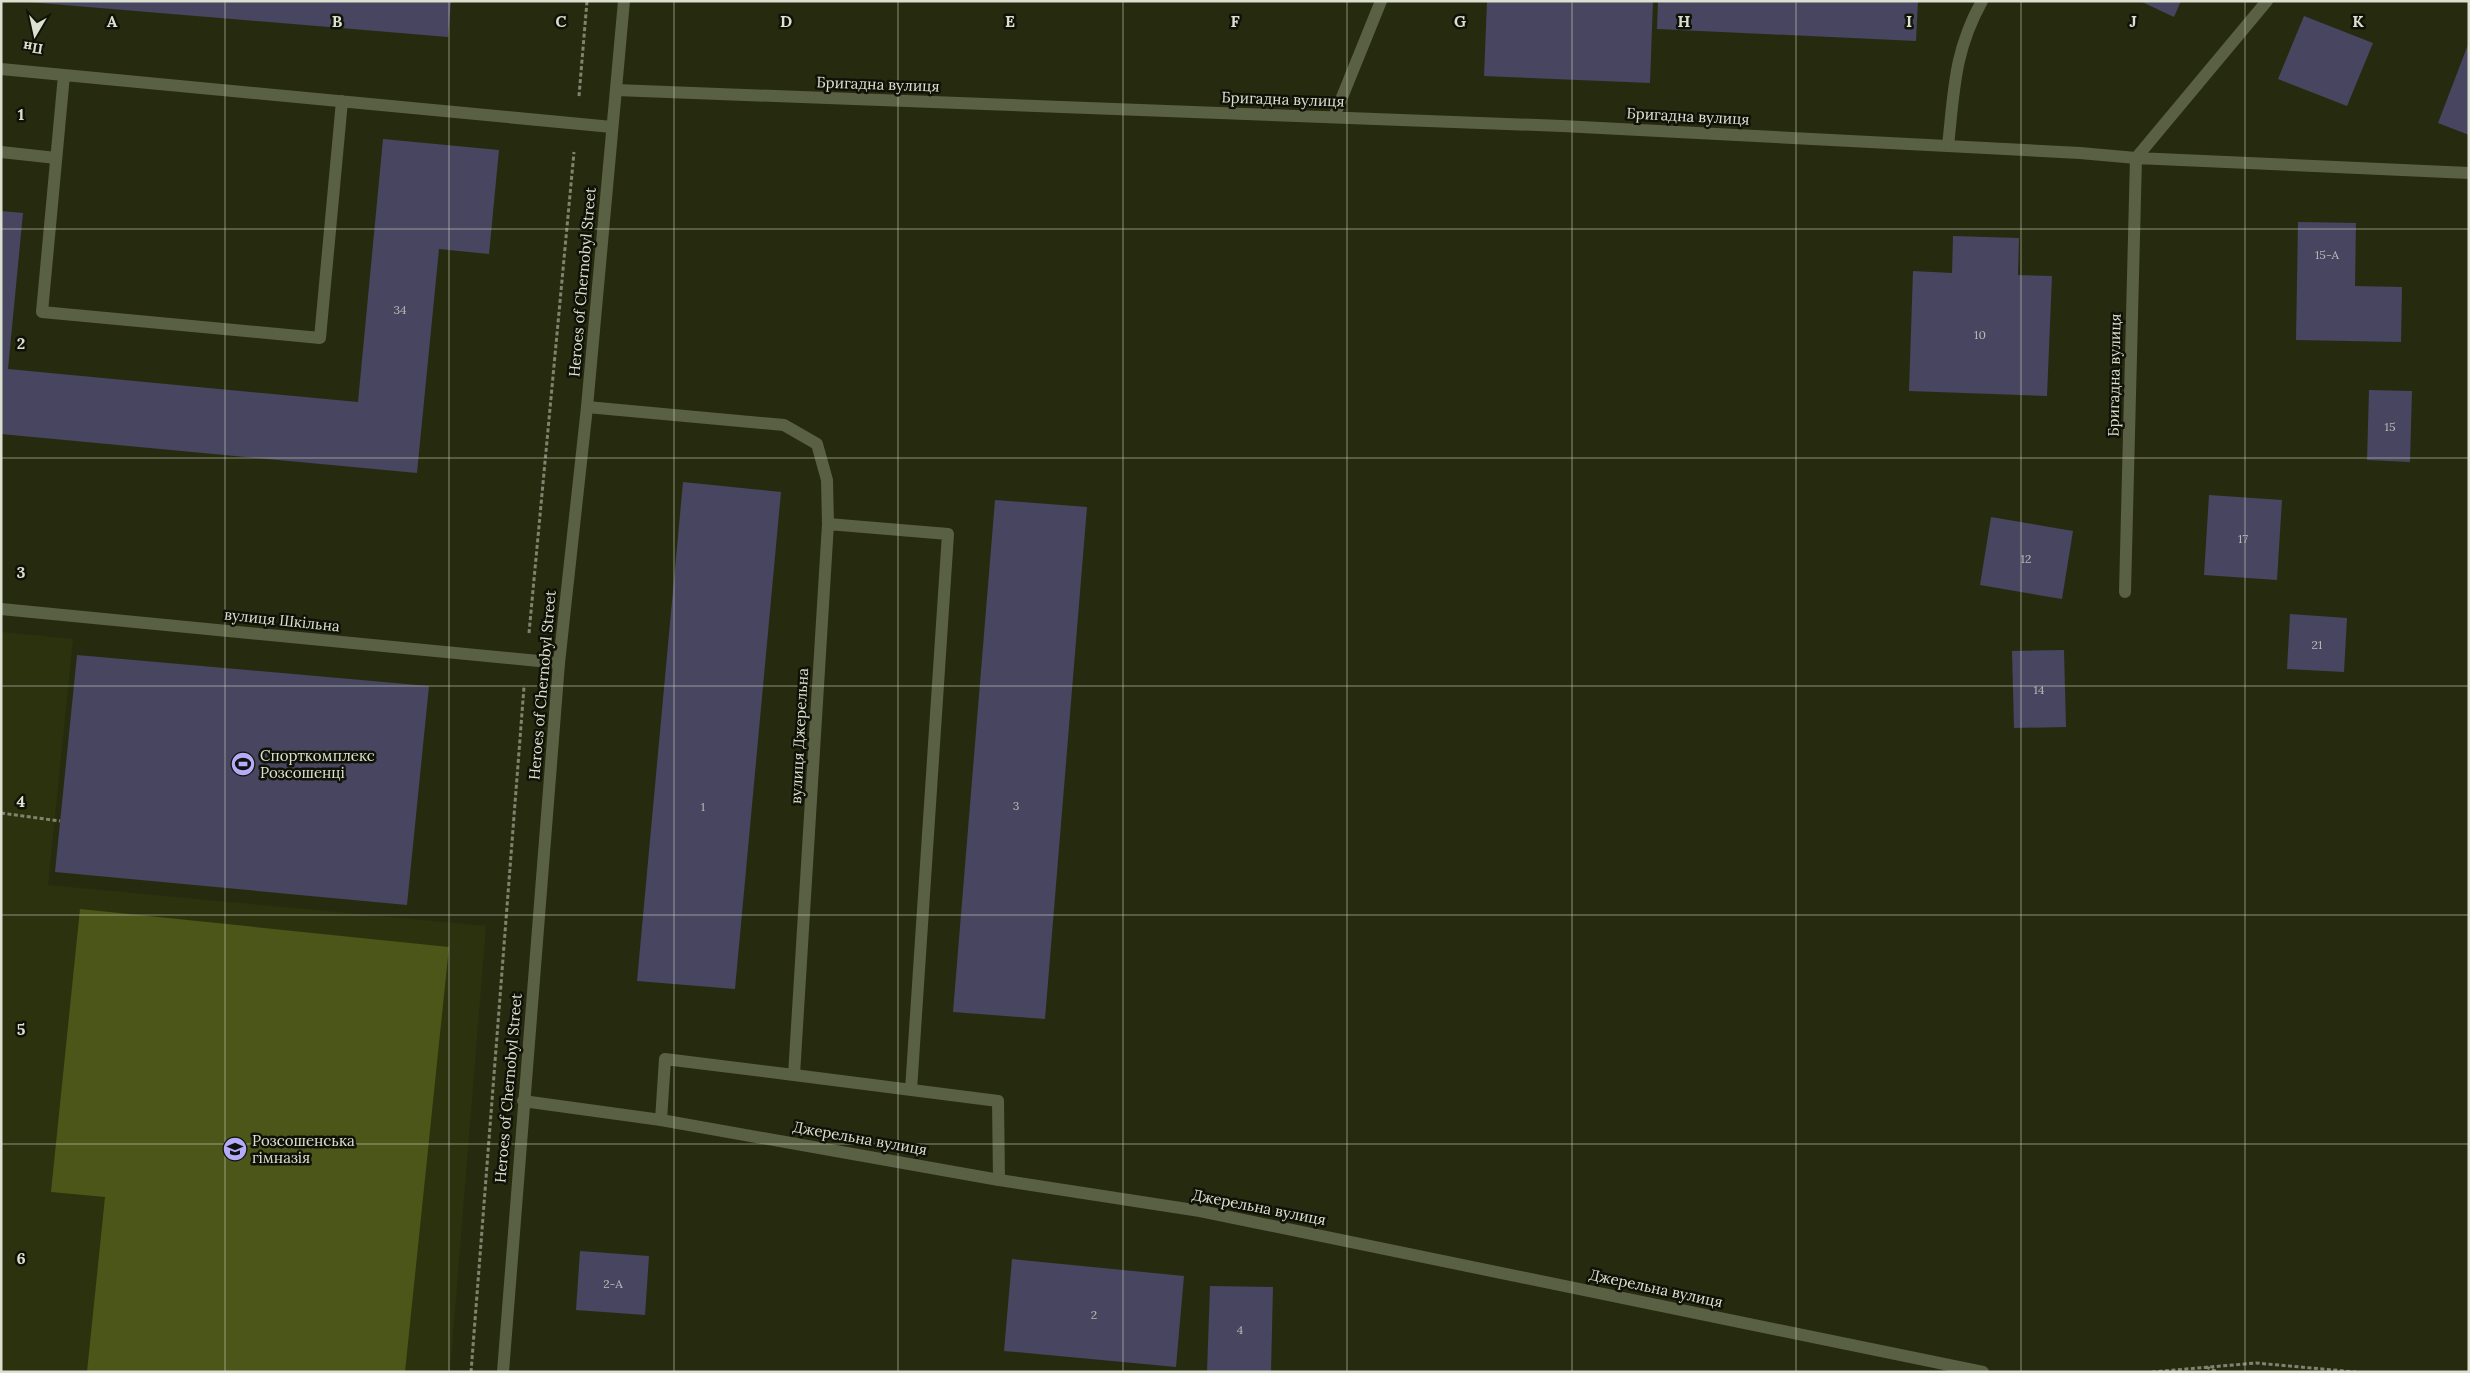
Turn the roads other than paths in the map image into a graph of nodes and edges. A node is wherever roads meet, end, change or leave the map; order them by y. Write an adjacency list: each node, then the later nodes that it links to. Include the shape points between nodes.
1 (624, 1): 7 (street, Heroes of Chernobyl Street)
2 (1381, 1): 9 (street)
3 (1982, 1): 11 (street, via 1969,25 1956,65)
4 (2267, 1): 14 (street)
5 (1, 69): 6 (street)
6 (64, 75): 8 (street); 13 (street)
7 (616, 90): 9 (street, Бригадна вулиця); 10 (street, Heroes of Chernobyl Street)
8 (342, 101): 10 (street); 13 (street, via 320,338 42,312)
9 (1334, 117): 11 (street, Бригадна вулиця)
10 (612, 127): 16 (street, Heroes of Chernobyl Street)
11 (1948, 146): 14 (street, Бригадна вулиця)
12 (1, 152): 13 (street)
13 (56, 158)
14 (2136, 158): 15 (street, Бригадна вулиця); 18 (street, Бригадна вулиця)
15 (2469, 173)
16 (587, 408): 17 (street, вулиця Джерельна, via 784,425 816,444 827,480); 20 (street, Heroes of Chernobyl Street)
17 (828, 524): 21 (street, вулиця Джерельна); 22 (street, via 948,534)
18 (2125, 592)
19 (1, 609): 20 (street, вулиця Шкільна)
20 (559, 663): 23 (street, Heroes of Chernobyl Street)
21 (794, 1075): 22 (street); 24 (street, via 665,1059)
22 (911, 1090): 25 (street, via 998,1100)
23 (523, 1101): 24 (street, Джерельна вулиця); 26 (street, Heroes of Chernobyl Street)
24 (661, 1120): 25 (street, Джерельна вулиця)
25 (1000, 1180): 27 (street, Джерельна вулиця, via 1200,1211)
26 (502, 1372)
27 (1984, 1372)

